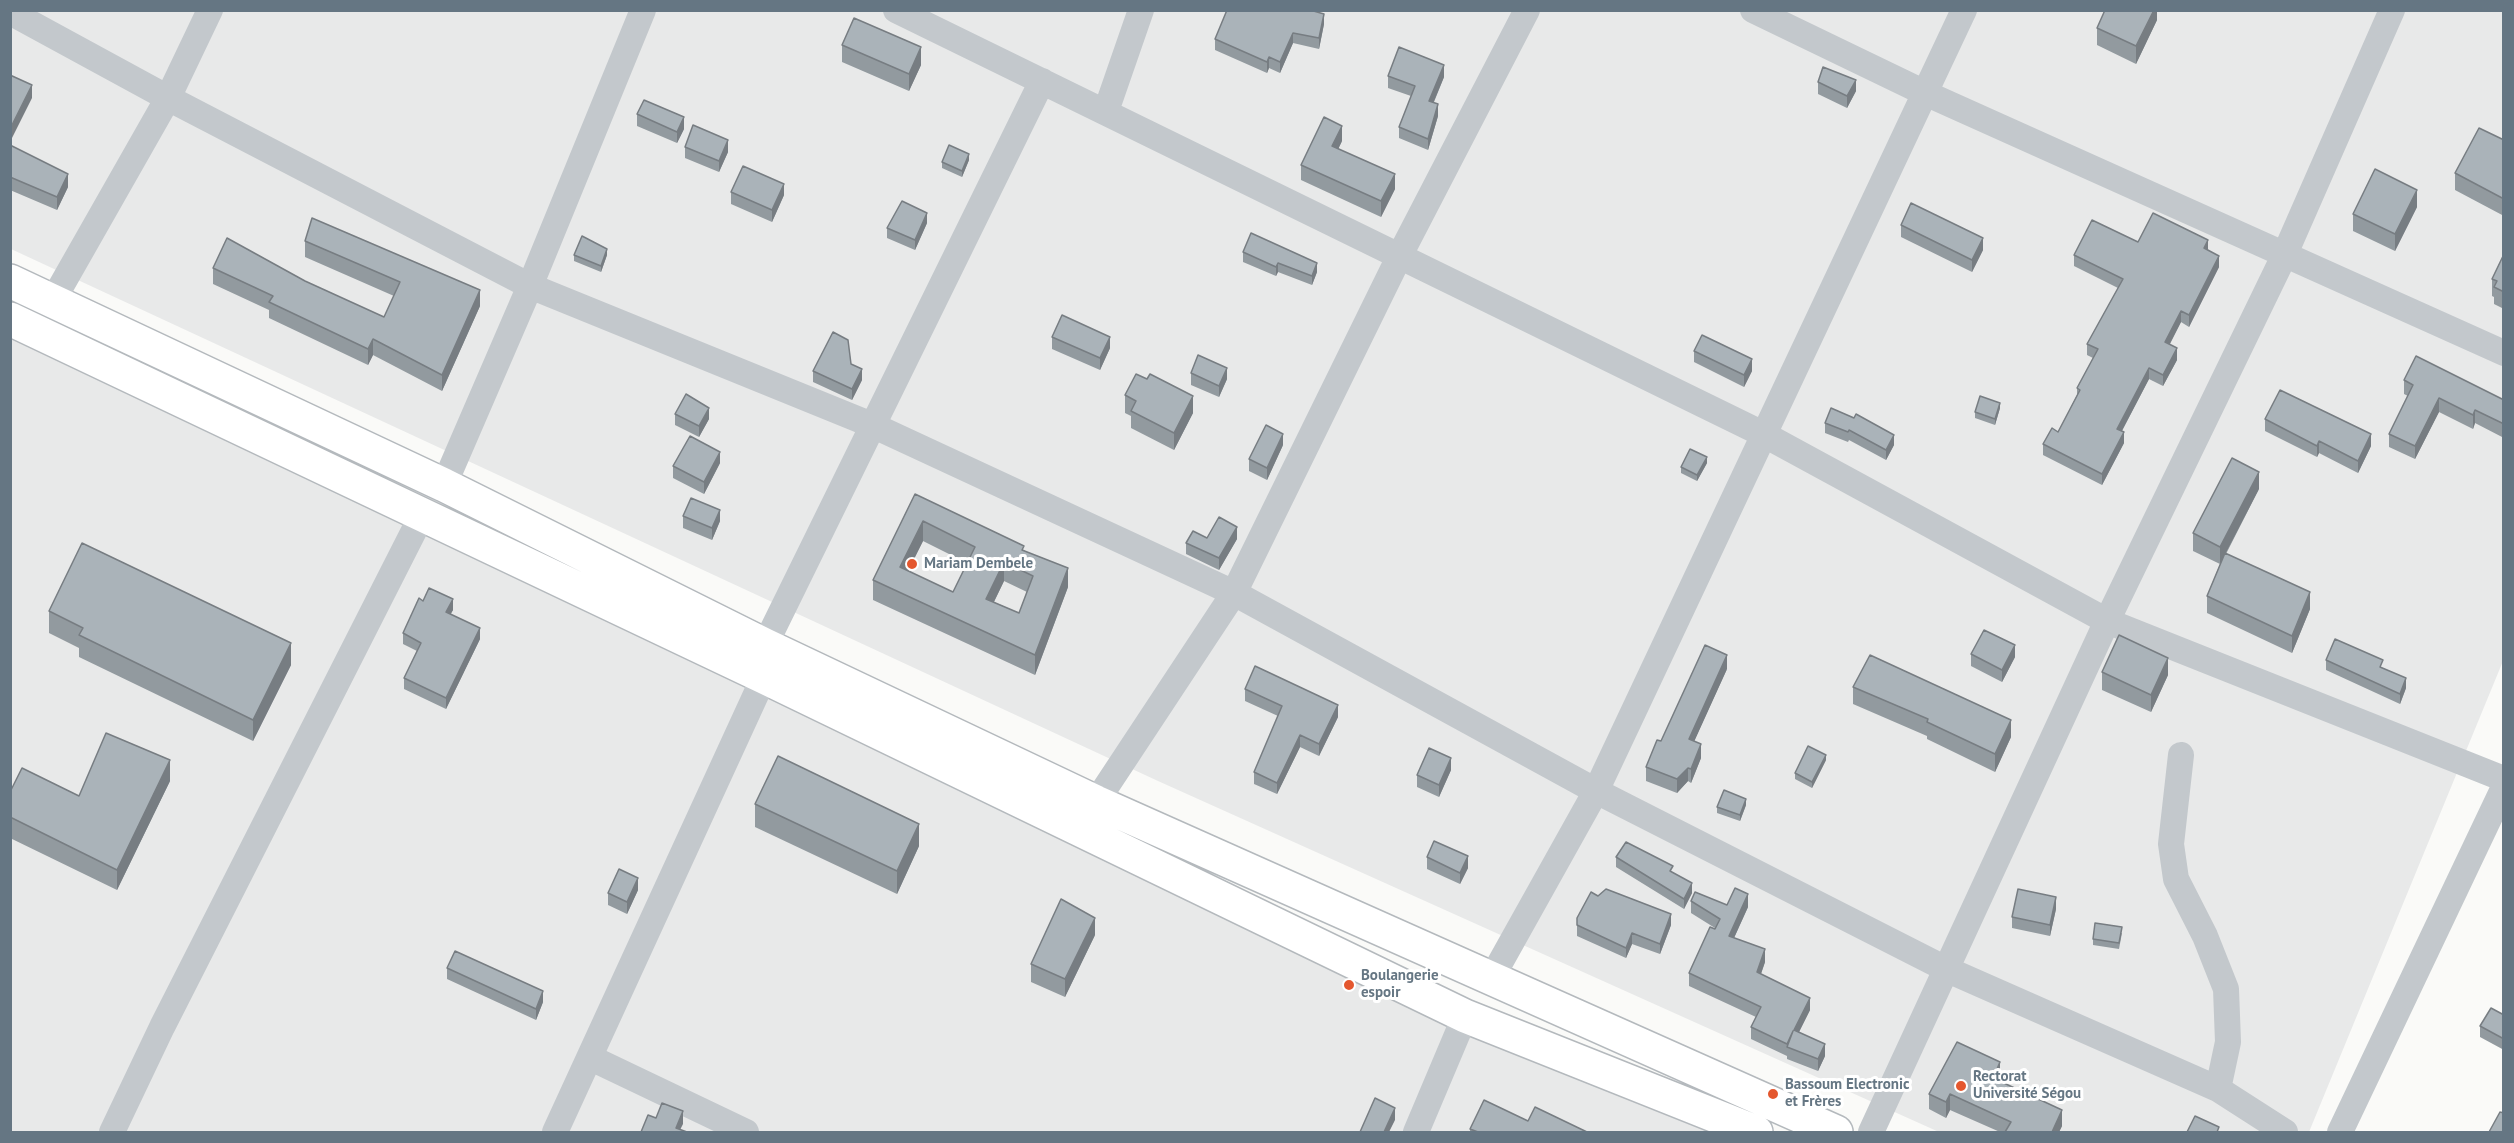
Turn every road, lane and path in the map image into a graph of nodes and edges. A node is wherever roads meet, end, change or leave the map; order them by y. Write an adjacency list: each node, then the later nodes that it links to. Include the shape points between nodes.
1 (210, 10): 12 (street)
2 (643, 10): 17 (street)
3 (896, 10): 10 (street)
4 (1141, 10): 13 (street)
5 (1527, 10): 14 (street)
6 (1753, 10): 11 (street)
7 (1964, 10): 11 (street)
8 (2392, 10): 15 (street)
9 (10, 12): 12 (street)
10 (1042, 81): 13 (street); 21 (street)
11 (1925, 93): 15 (street); 22 (street)
12 (168, 98): 17 (street); 18 (street)
13 (1106, 111): 14 (street)
14 (1400, 255): 22 (street); 25 (street)
15 (2284, 256): 20 (street); 26 (street)
16 (10, 281): 18 (highway)
17 (530, 286): 21 (street); 23 (street)
18 (52, 302): 23 (highway)
19 (10, 319): 24 (highway)
20 (2504, 353)
21 (873, 425): 25 (street); 27 (street)
22 (1762, 434): 26 (street); 31 (street)
23 (444, 485): 27 (highway)
24 (422, 515): 27 (highway); 39 (street)
25 (1234, 593): 31 (street); 32 (street)
26 (2107, 621): 29 (street); 33 (street)
27 (765, 661): 32 (highway); 35 (highway); 36 (street)
28 (2181, 755): 37 (street, via 2171,844 2176,879 2226,989 2228,1042)
29 (2504, 779)
30 (2504, 787): 47 (street)
31 (1596, 791): 33 (street); 34 (street)
32 (1096, 802): 34 (highway)
33 (1948, 970): 37 (street); 45 (street)
34 (1491, 979): 44 (highway)
35 (1465, 1016): 38 (highway); 42 (street)
36 (591, 1058): 40 (street); 41 (street)
37 (2218, 1089): 46 (street)
38 (1710, 1124): 43 (highway)
39 (112, 1132)
40 (555, 1132)
41 (746, 1132)
42 (1416, 1132)
43 (1756, 1132)
44 (1836, 1132)
45 (1871, 1132)
46 (2285, 1132)
47 (2340, 1132)

